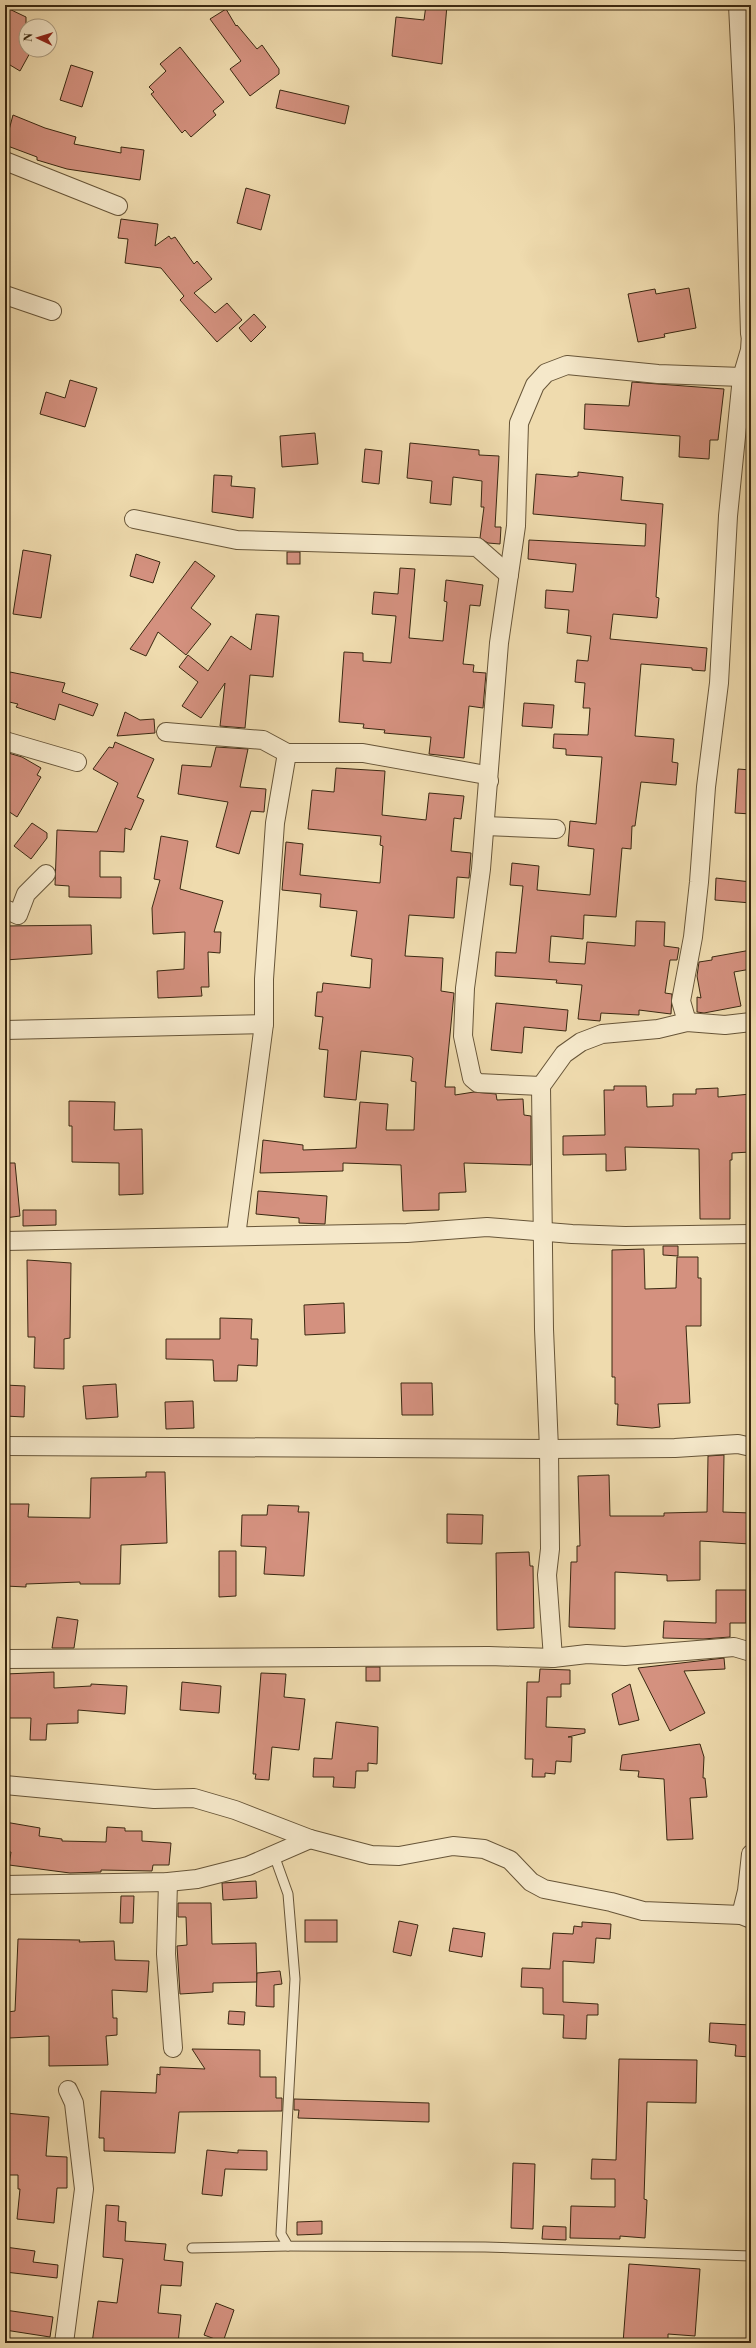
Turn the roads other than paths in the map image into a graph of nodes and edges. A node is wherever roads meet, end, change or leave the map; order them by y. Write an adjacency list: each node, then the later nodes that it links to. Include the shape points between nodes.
1 (738, 5): 2 (street)
2 (748, 127): 7 (street)
3 (5, 161): 4 (street)
4 (118, 206)
5 (5, 295): 6 (street)
6 (52, 311)
7 (751, 334): 8 (street, via 750,350)
8 (742, 377): 10 (street, via 658,374 568,365 546,373 535,385 519,423 516,526); 20 (street, via 728,516 719,683 706,787 693,937 682,1001)
9 (134, 519): 10 (street, via 237,540 477,547)
10 (509, 575): 15 (street, via 499,643)
11 (166, 732): 13 (street, via 263,740)
12 (5, 741): 14 (street)
13 (287, 753): 15 (street, via 363,753 486,775); 22 (street, via 275,823 264,979)
14 (77, 762)
15 (489, 781): 16 (street)
16 (485, 826): 17 (street); 24 (street, via 465,988 462,1036 472,1078 478,1083)
17 (556, 829)
18 (46, 874): 19 (street, via 26,894 18,915)
19 (5, 909)
20 (687, 1022): 21 (street, via 725,1025); 24 (street, via 658,1029 602,1034 581,1042 564,1054)
21 (751, 1022)
22 (264, 1024): 23 (street); 27 (street)
23 (5, 1030)
24 (541, 1086): 25 (street)
25 (544, 1230): 26 (street, via 626,1236); 27 (street, via 487,1227 407,1233); 31 (street, via 544,1329)
26 (751, 1234)
27 (236, 1236): 28 (street)
28 (5, 1241)
29 (5, 1446): 31 (street)
30 (751, 1447): 31 (street, via 738,1444 675,1448)
31 (549, 1449): 34 (street, via 550,1549 547,1575)
32 (751, 1652): 34 (street, via 734,1647 625,1656 587,1654)
33 (5, 1658): 34 (street)
34 (553, 1658)
35 (5, 1785): 36 (street, via 154,1799 194,1798 235,1810)
36 (310, 1839): 38 (street); 41 (street, via 371,1855 399,1856 453,1846 484,1849 510,1860 531,1882 544,1889 605,1900 643,1911)
37 (751, 1854): 41 (street)
38 (274, 1855): 39 (street, via 248,1866 197,1879); 44 (lane, via 288,1894 295,1979 280,2234)
39 (168, 1882): 40 (street); 42 (street, via 166,1954)
40 (5, 1885)
41 (746, 1917)
42 (173, 2048)
43 (68, 2090): 47 (street, via 74,2103 84,2189)
44 (288, 2246): 45 (lane); 46 (lane, via 485,2247)
45 (192, 2248)
46 (751, 2256)
47 (64, 2343)

